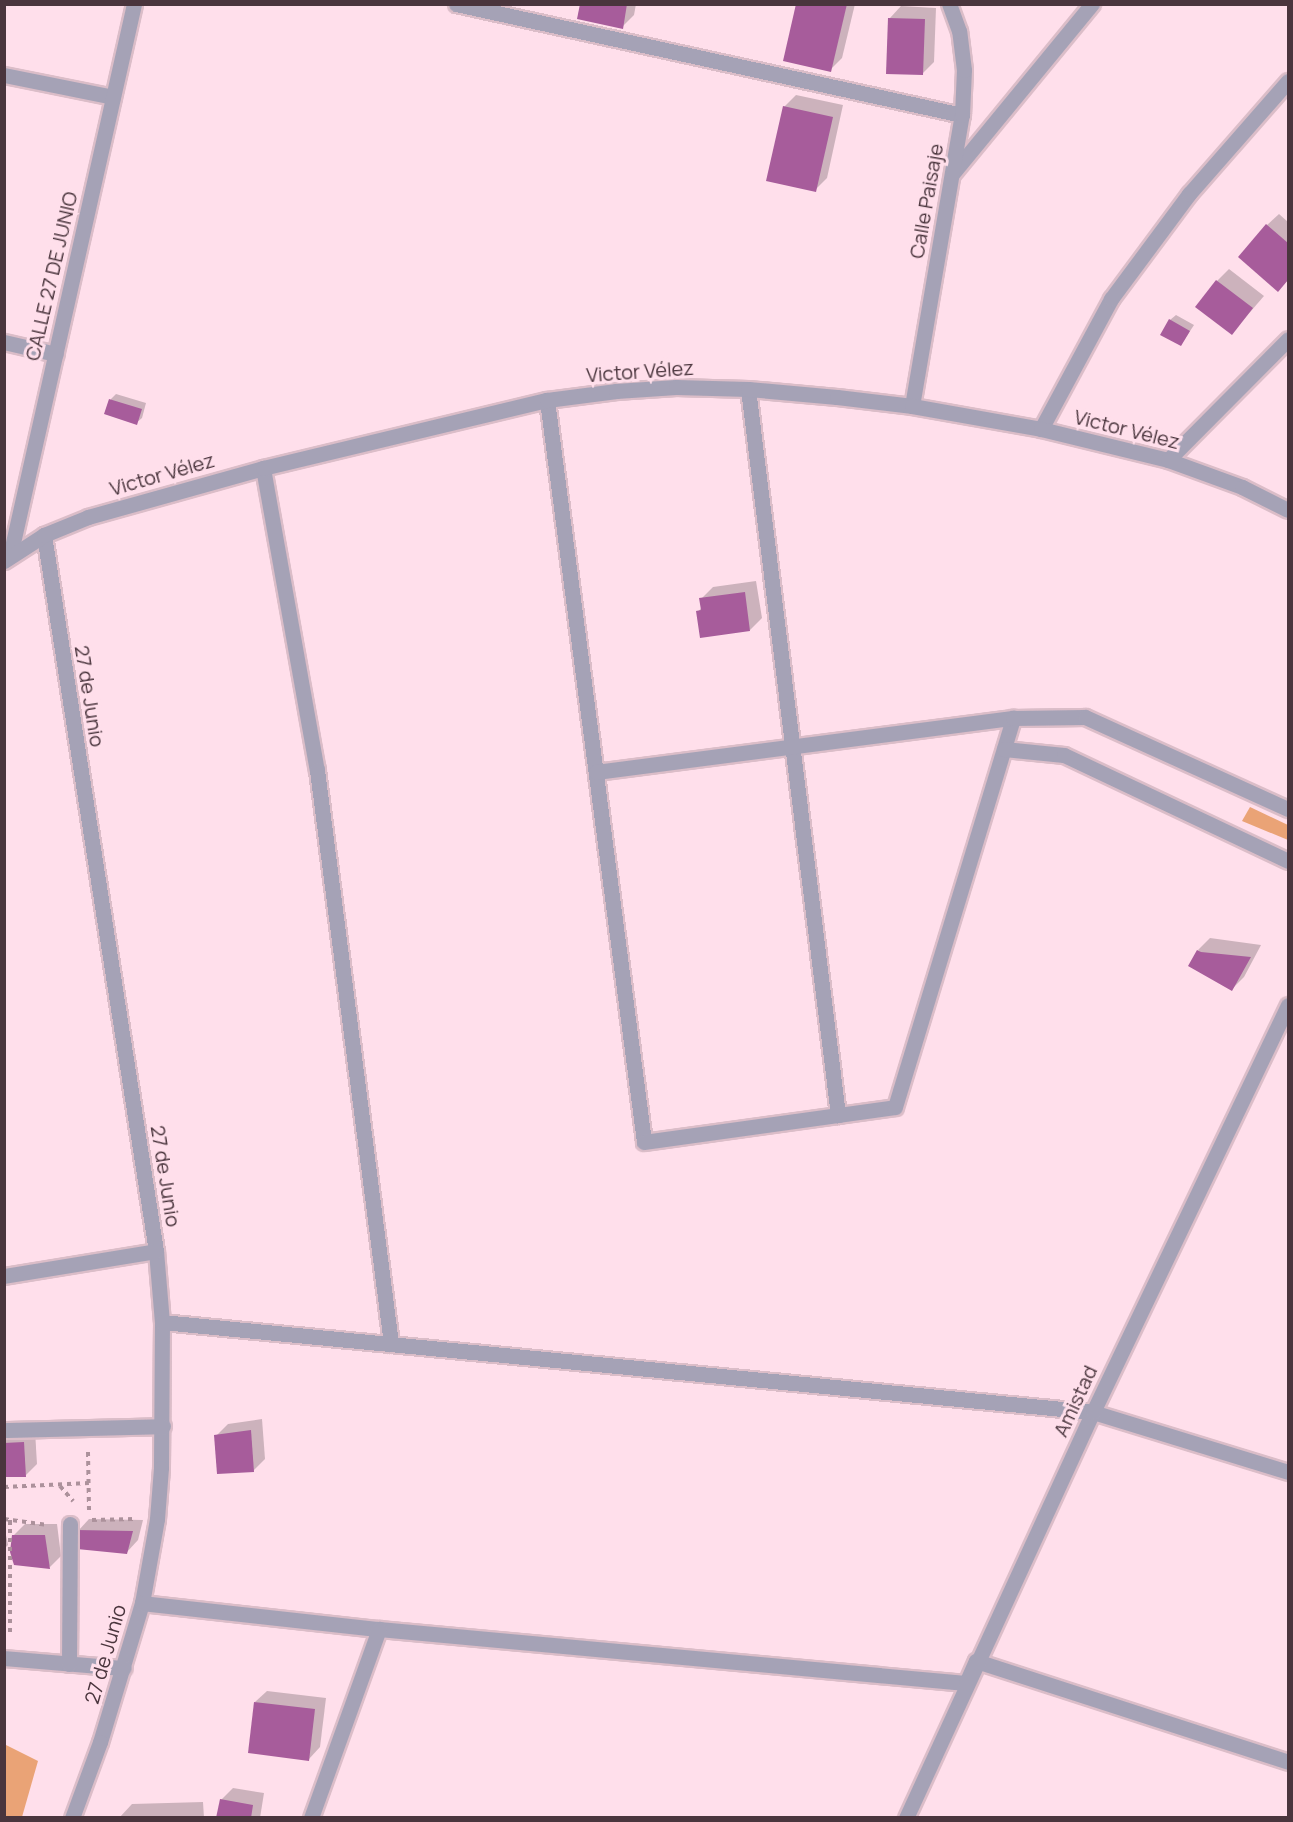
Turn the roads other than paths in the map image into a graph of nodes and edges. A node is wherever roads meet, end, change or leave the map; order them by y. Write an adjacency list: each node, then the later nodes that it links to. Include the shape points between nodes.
1 (134, 4): 7 (street, CALLE 27 DE JUNIO)
2 (456, 4): 8 (street)
3 (949, 4): 8 (street, Calle Paisaje, via 959,30 964,70)
4 (1092, 4): 9 (street)
5 (4, 75): 7 (street)
6 (1288, 81): 16 (street, via 1189,194 1112,299)
7 (113, 97): 12 (street, CALLE 27 DE JUNIO)
8 (962, 115): 9 (street, Calle Paisaje)
9 (953, 173): 15 (street, Calle Paisaje)
10 (1288, 339): 17 (street)
11 (4, 342): 12 (street)
12 (56, 354): 21 (street, CALLE 27 DE JUNIO)
13 (748, 389): 14 (street, Victor Vélez, via 676,387); 15 (street, Victor Vélez); 23 (street)
14 (547, 400): 18 (street, Victor Vélez); 25 (street)
15 (912, 406): 16 (street, Victor Vélez)
16 (1041, 429): 17 (street, Victor Vélez)
17 (1168, 460): 19 (street, Victor Vélez, via 1242,487)
18 (263, 468): 20 (street, Victor Vélez, via 88,517); 33 (street, via 317,770)
19 (1288, 510)
20 (44, 535): 21 (street, Victor Vélez); 30 (street, 27 de Junio)
21 (6, 558)
22 (1013, 718): 23 (street); 24 (street); 26 (street, via 1085,717)
23 (792, 749): 25 (street); 29 (street)
24 (1004, 749): 27 (street, via 1064,755); 29 (street, via 895,1107)
25 (596, 772): 29 (street, via 645,1142)
26 (1288, 809)
27 (1288, 861)
28 (1288, 1005): 34 (street, Amistad)
29 (838, 1115)
30 (156, 1251): 31 (street); 32 (street, 27 de Junio)
31 (4, 1276)
32 (162, 1322): 33 (street); 35 (street, 27 de Junio)
33 (391, 1344): 34 (street)
34 (1093, 1412): 37 (street); 42 (street, Amistad)
35 (163, 1426): 36 (street); 39 (street, 27 de Junio, via 157,1519)
36 (4, 1430)
37 (1288, 1472)
38 (70, 1524): 43 (street)
39 (142, 1603): 40 (street); 44 (street, 27 de Junio)
40 (379, 1629): 45 (street); 48 (street)
41 (7, 1653): 43 (street)
42 (976, 1661): 45 (street, Amistad); 46 (street)
43 (69, 1664): 44 (street)
44 (124, 1668): 47 (street, 27 de Junio)
45 (966, 1683): 49 (street)
46 (1288, 1762)
47 (72, 1818)
48 (311, 1818)
49 (906, 1818)

